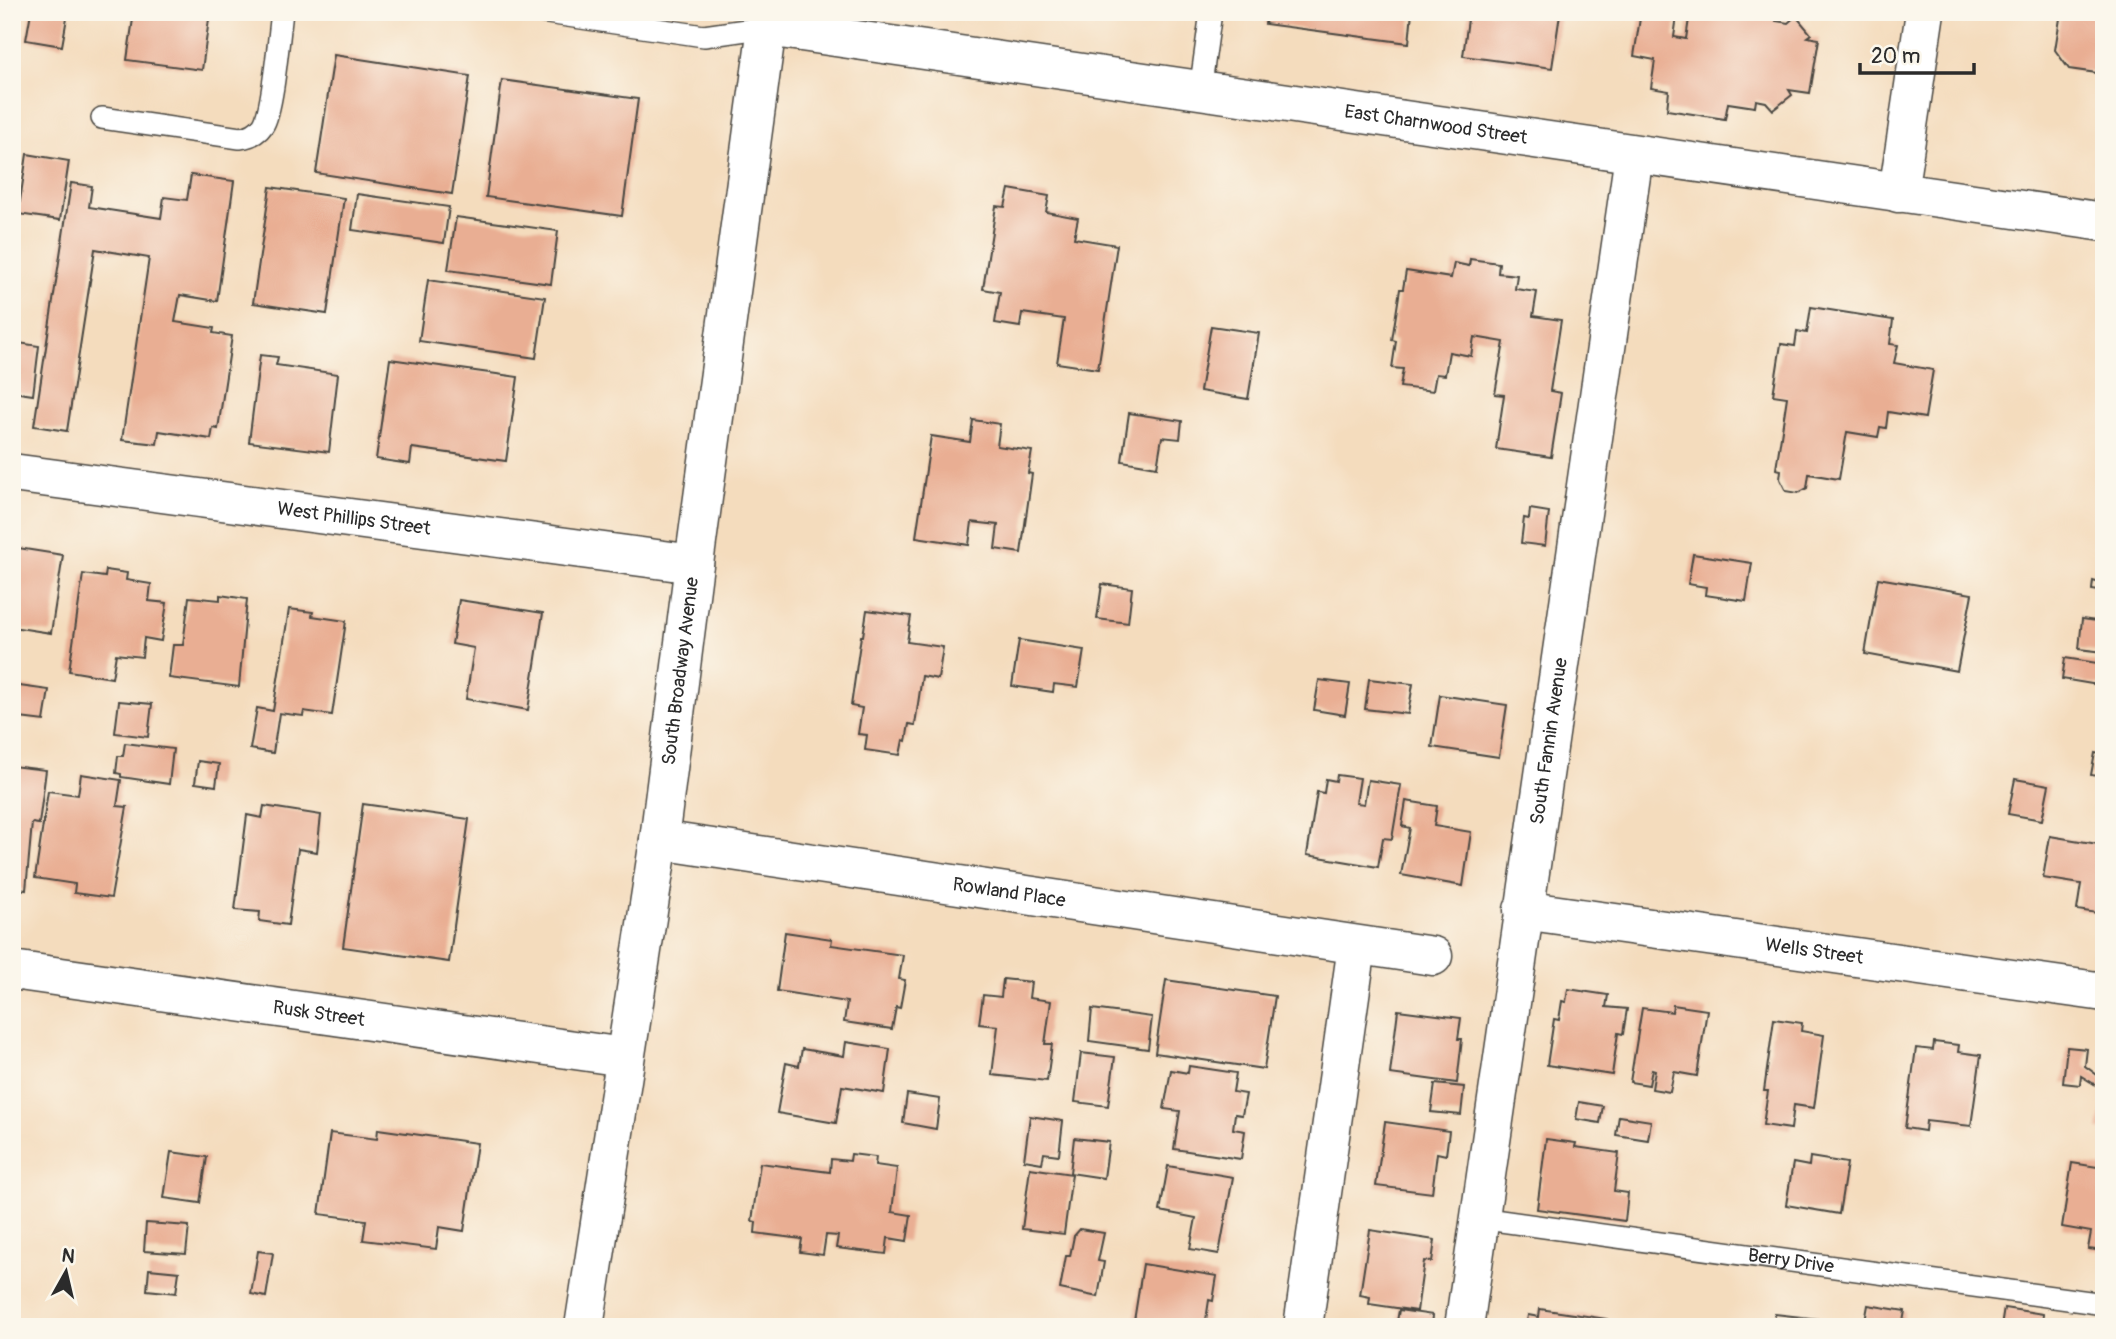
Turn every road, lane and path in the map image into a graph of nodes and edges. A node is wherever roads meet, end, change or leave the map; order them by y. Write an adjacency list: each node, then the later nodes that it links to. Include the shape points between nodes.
1 (282, 12): 8 (lane, via 267,116 249,137)
2 (540, 12): 5 (lane)
3 (1211, 12): 7 (lane)
4 (1925, 12): 10 (street)
5 (656, 20): 6 (lane, via 704,36)
6 (768, 20): 7 (street, East Charnwood Street); 13 (street, South Broadway Avenue)
7 (1199, 91): 9 (street, East Charnwood Street)
8 (102, 118)
9 (1634, 155): 10 (street, East Charnwood Street); 15 (street, South Fannin Avenue)
10 (1898, 193): 11 (street, East Charnwood Street)
11 (2104, 222)
12 (12, 472): 13 (street, West Phillips Street)
13 (694, 564): 14 (street, South Broadway Avenue)
14 (659, 840): 16 (street, Rowland Place); 20 (street, South Broadway Avenue)
15 (1523, 910): 19 (street, Wells Street); 21 (street, South Fannin Avenue)
16 (1357, 946): 17 (street, Rowland Place); 24 (street)
17 (1433, 956)
18 (12, 970): 20 (street, Rusk Street)
19 (2104, 992)
20 (624, 1057): 23 (street, South Broadway Avenue)
21 (1479, 1218): 22 (lane, Berry Drive); 25 (street, South Fannin Avenue)
22 (2104, 1304)
23 (584, 1327)
24 (1303, 1327)
25 (1464, 1327)

